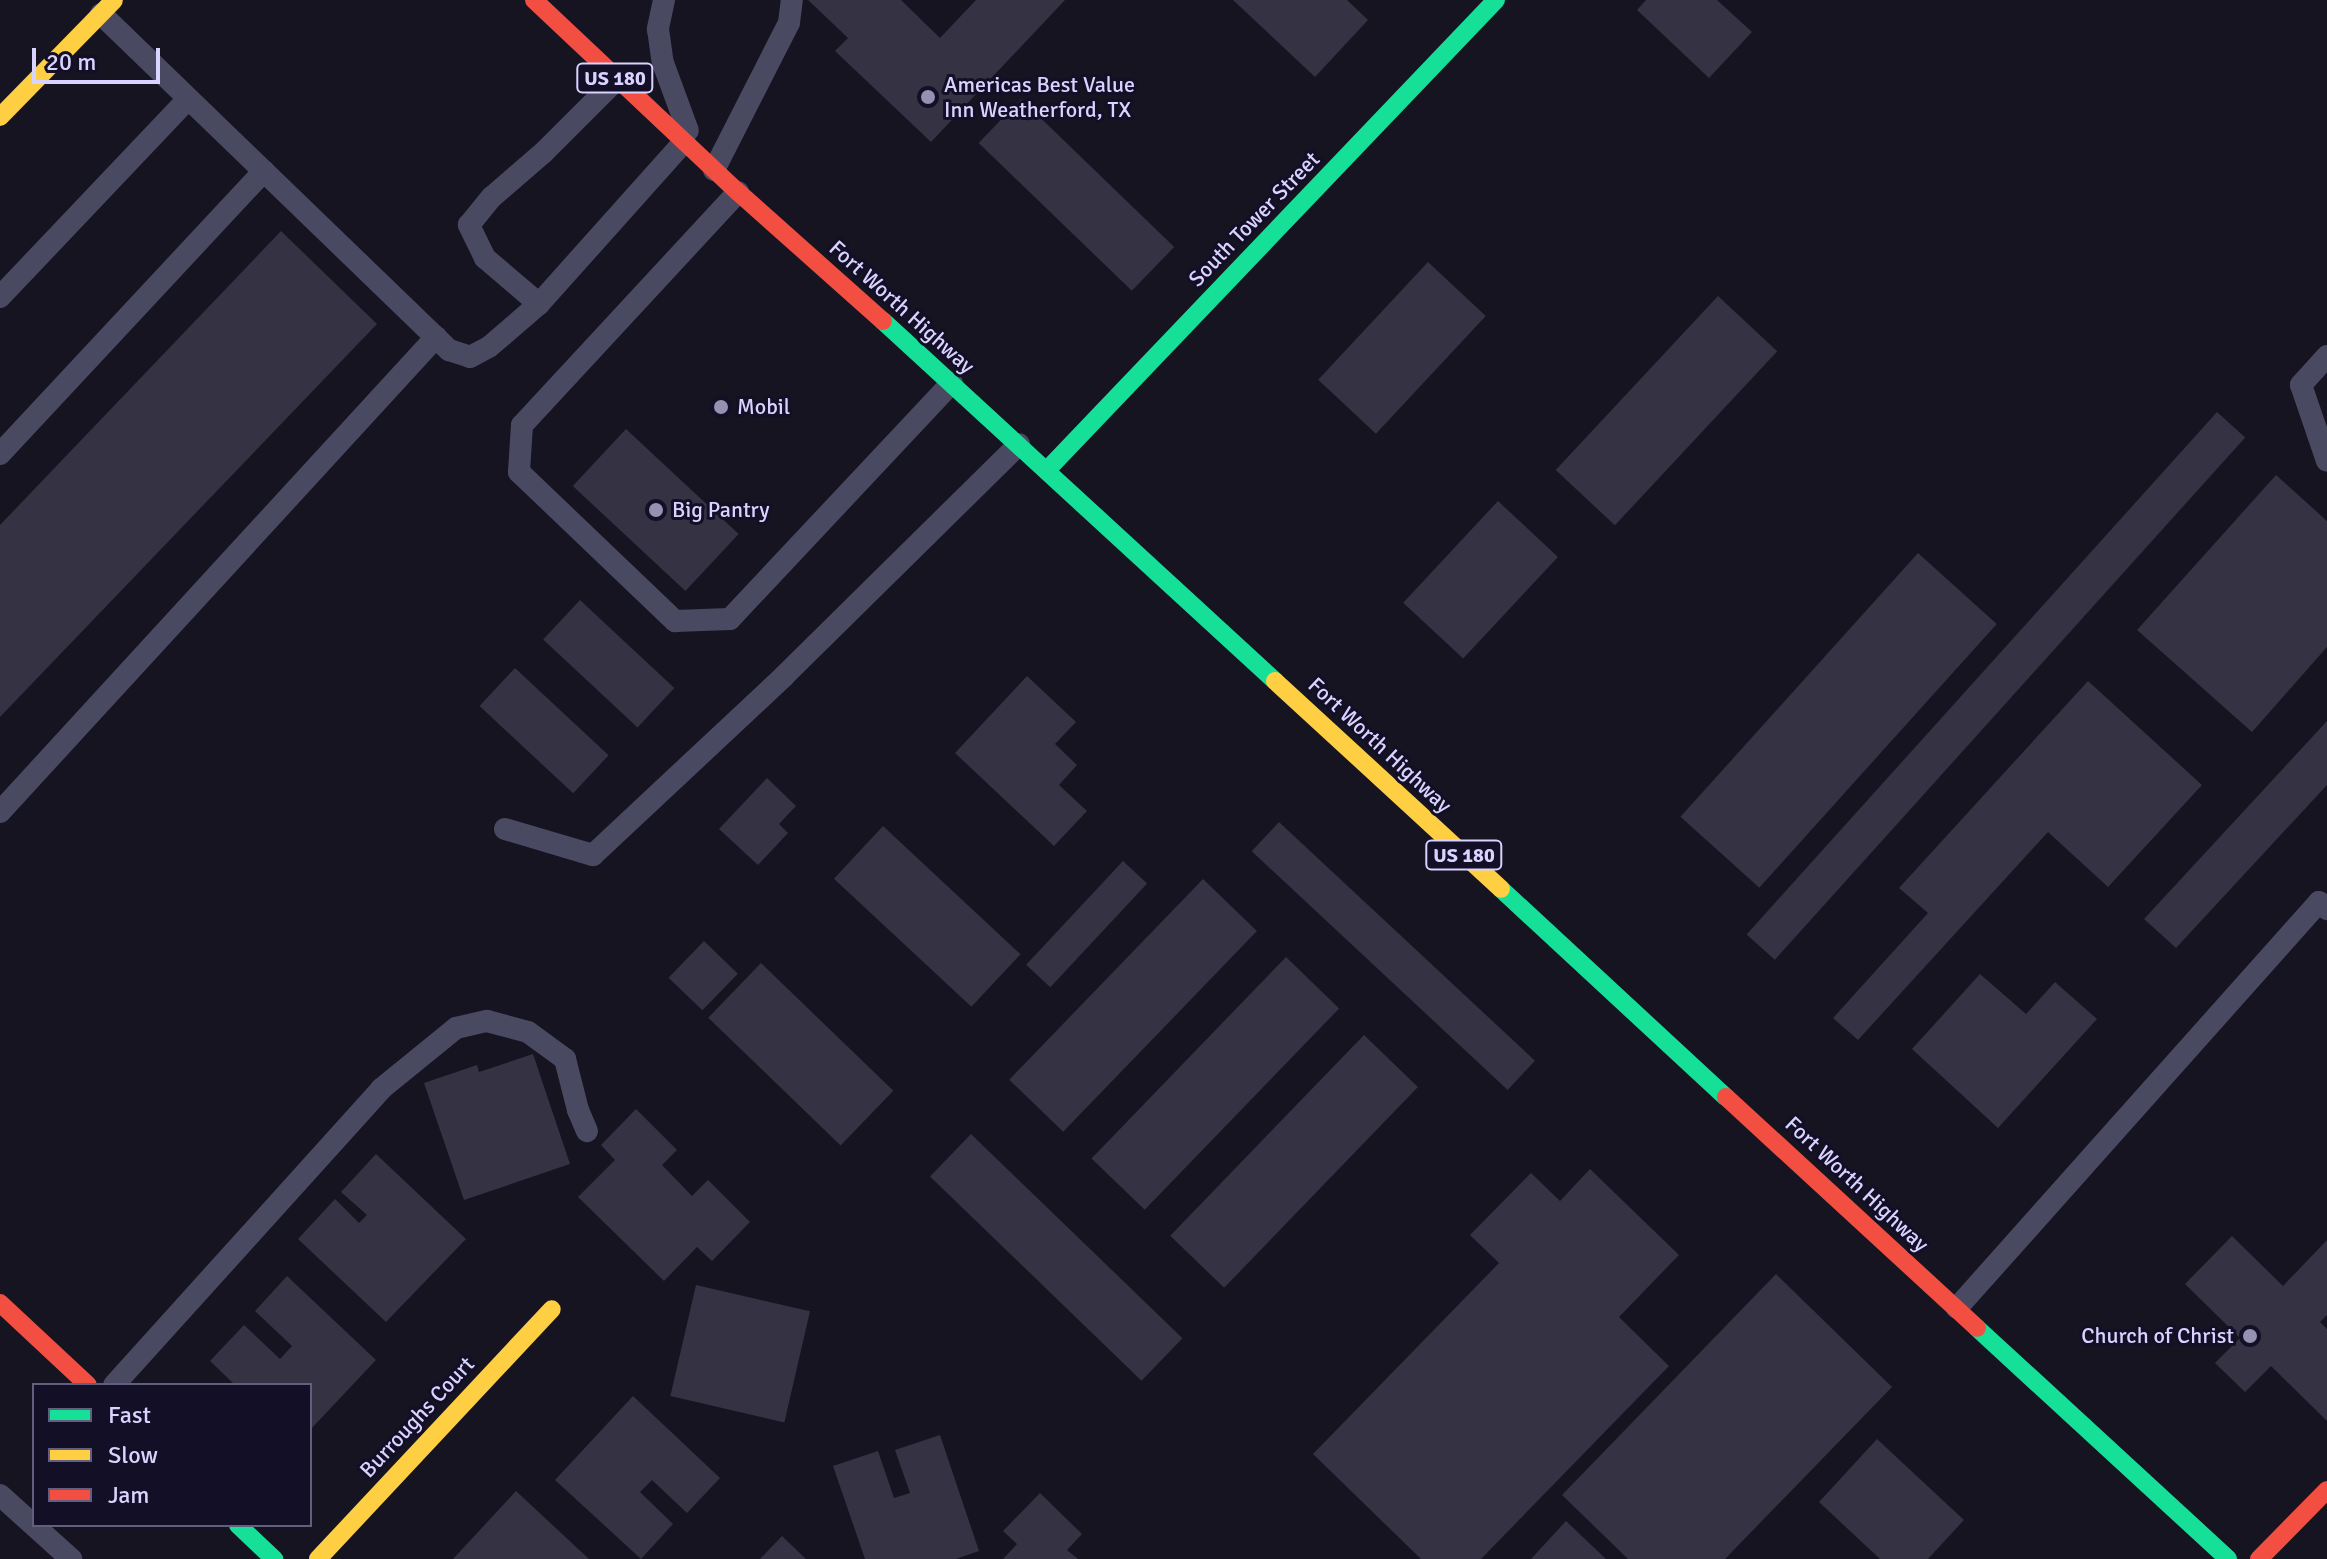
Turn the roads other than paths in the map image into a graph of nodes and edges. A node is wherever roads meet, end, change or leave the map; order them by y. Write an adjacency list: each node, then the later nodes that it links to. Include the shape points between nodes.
1 (534, 0): 6 (main road, Fort Worth Highway / US 180)
2 (664, 0): 9 (lane, via 658,29 663,63)
3 (792, 0): 9 (lane, via 789,23)
4 (1496, 0): 20 (main road, South Tower Street)
5 (108, 7): 7 (lane); 8 (main road)
6 (617, 79): 9 (main road, Fort Worth Highway / US 180); 13 (lane, via 469,225 485,258)
7 (188, 99): 10 (lane); 12 (lane)
8 (0, 117)
9 (698, 156): 11 (main road, Fort Worth Highway / US 180); 13 (lane)
10 (264, 171): 14 (lane); 18 (lane)
11 (738, 192): 16 (main road, Fort Worth Highway / US 180); 16 (lane, via 522,425 519,472 675,621 730,619)
12 (0, 297)
13 (539, 304): 14 (lane, via 470,357 449,350)
14 (436, 337): 21 (lane)
15 (2327, 356): 19 (lane, via 2301,385)
16 (952, 383): 17 (main road, Fort Worth Highway / US 180)
17 (1019, 444): 20 (main road, Fort Worth Highway / US 180); 22 (lane, via 593,855)
18 (0, 454)
19 (2327, 461)
20 (1047, 470): 26 (main road, Fort Worth Highway / US 180)
21 (0, 812)
22 (505, 829)
23 (2327, 909): 26 (lane, via 2319,902)
24 (587, 1131): 29 (lane, via 565,1059 528,1032 487,1021 456,1028 381,1089)
25 (0, 1303): 28 (main road)
26 (1957, 1308): 38 (main road, Fort Worth Highway / US 180)
27 (552, 1309): 37 (main road, Burroughs Court)
28 (86, 1383)
29 (116, 1383)
30 (2327, 1490): 39 (main road)
31 (0, 1495): 32 (lane)
32 (32, 1524)
33 (36, 1527): 35 (lane)
34 (240, 1527): 36 (main road)
35 (71, 1559)
36 (274, 1559)
37 (318, 1559)
38 (2228, 1559)
39 (2259, 1559)

